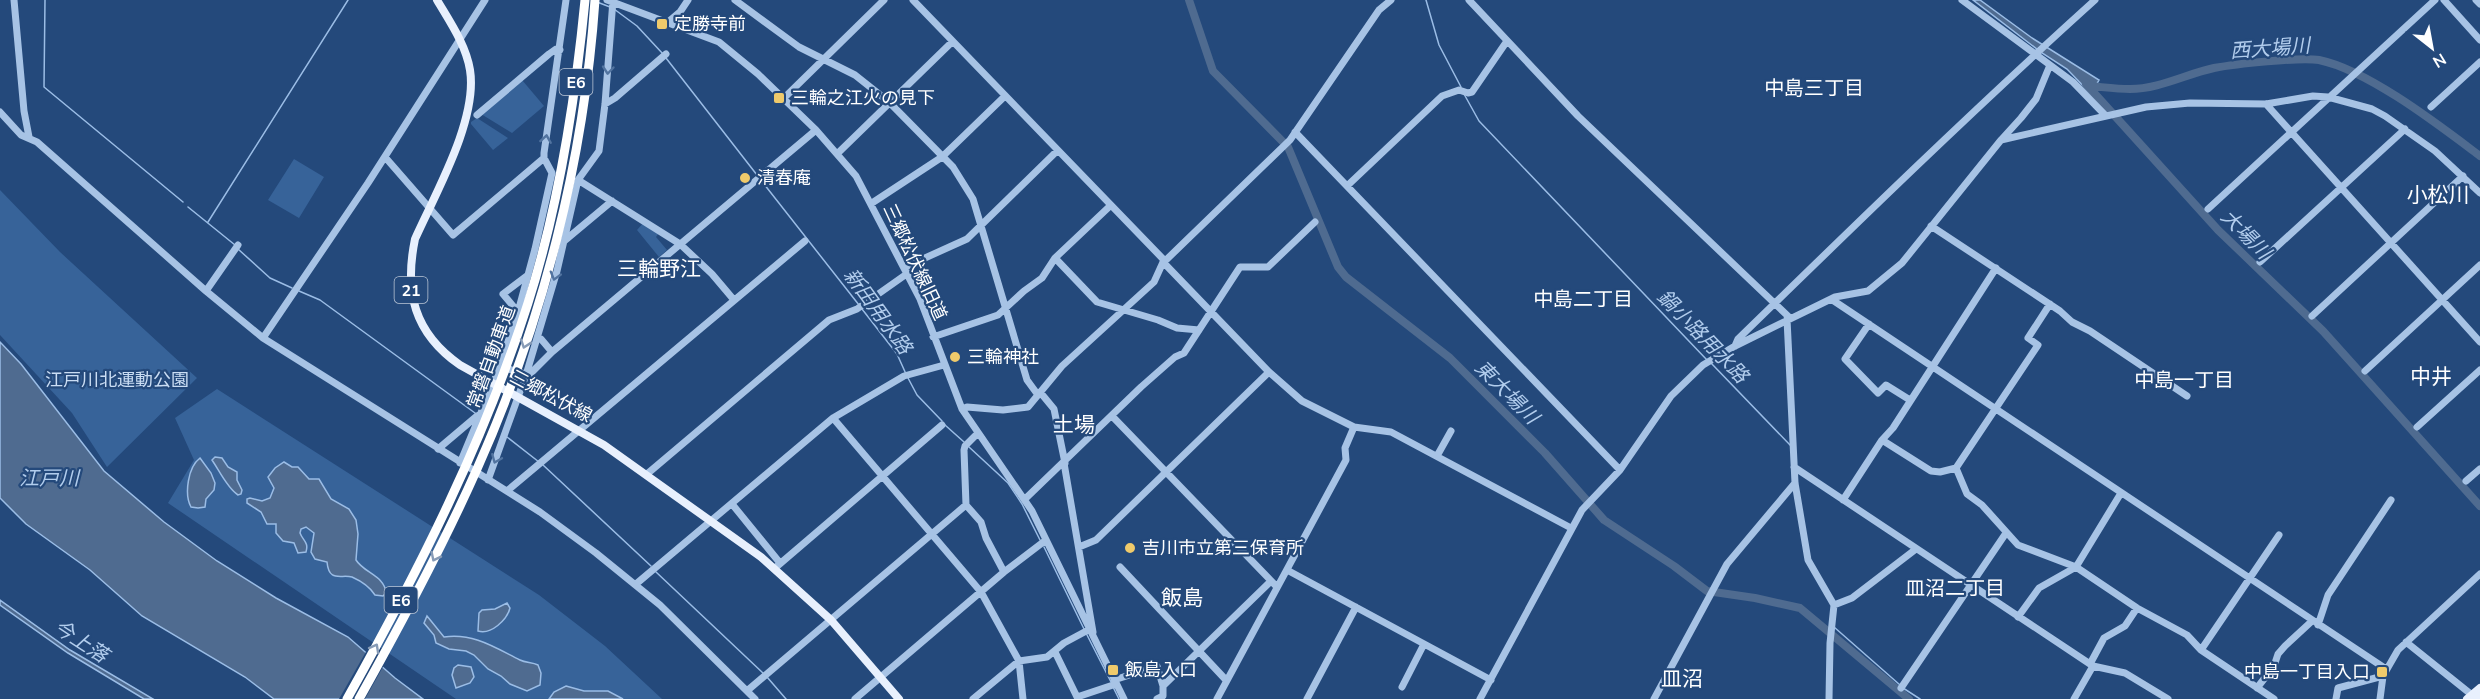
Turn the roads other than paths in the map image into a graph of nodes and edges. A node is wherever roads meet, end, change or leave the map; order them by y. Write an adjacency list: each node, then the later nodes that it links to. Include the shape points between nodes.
1 (14, 0): 45 (street)
2 (437, 0): 21 (main road, 三郷松伏線 / 21)
3 (485, 0): 21 (street)
4 (566, 0): 25 (street)
5 (585, 0): 52 (highway, 常磐自動車道 / E6)
6 (688, 0): 20 (street)
7 (735, 0): 28 (street, via 799,47)
8 (884, 0): 28 (street)
9 (913, 0): 23 (street)
10 (1391, 0): 43 (street, via 1378,10)
11 (1468, 0): 24 (street)
12 (1962, 0): 26 (street)
13 (2095, 0): 26 (street)
14 (2435, 0): 32 (street)
15 (2444, 0): 22 (street)
16 (2476, 0): 19 (street)
17 (595, 2): 52 (highway, 常磐自動車道 / E6, via 584,103)
18 (612, 4): 20 (street, 三郷松伏線旧道); 35 (street, one-way to 35)
19 (2480, 4)
20 (667, 23): 33 (street, 三郷松伏線旧道, via 719,42)
21 (460, 39): 49 (street); 61 (main road, 三郷松伏線 / 21, via 470,71 469,110)
22 (2480, 40)
23 (952, 42): 31 (street); 34 (street)
24 (1507, 42): 56 (street, via 1472,92 1459,90 1442,96); 84 (street, via 1586,124)
25 (560, 50): 39 (street, via 549,54); 51 (street, one-way to 25)
26 (2035, 54): 30 (street); 84 (street)
27 (664, 56): 35 (street)
28 (823, 59): 33 (street); 34 (street, via 855,75)
29 (2480, 62): 37 (street)
30 (2050, 65): 40 (street); 46 (street, via 2036,99)
31 (1005, 96): 47 (street); 50 (street)
32 (2328, 97): 36 (street); 41 (street, via 2372,109); 44 (street)
33 (783, 99): 42 (street, 三郷松伏線旧道)
34 (889, 102): 48 (street); 50 (street)
35 (605, 104): 55 (street, via 599,151)
36 (2266, 104): 40 (street, via 2146,107); 44 (street)
37 (2431, 107)
38 (0, 112): 45 (street, via 21,135)
39 (477, 115)
40 (2105, 115): 46 (street)
41 (2405, 129): 53 (street); 57 (street)
42 (816, 130): 48 (street, 三郷松伏線旧道); 71 (street)
43 (1295, 132): 56 (street); 74 (street)
44 (2291, 132): 57 (street); 63 (street)
45 (29, 137): 80 (street)
46 (2001, 140): 66 (street)
47 (1057, 151): 62 (street); 65 (street)
48 (838, 153): 60 (street, 三郷松伏線旧道)
49 (385, 157): 61 (street); 96 (street)
50 (942, 157): 60 (street); 65 (street, via 974,199)
51 (544, 158): 54 (street); 61 (street, via 453,235)
52 (568, 165): 193 (highway, 常磐自動車道 / E6, one-way to 52, via 428,547 488,416 528,302); 194 (highway, 常磐自動車道 / E6, one-way to 194, via 538,305 497,420 432,562)
53 (2463, 176): 58 (street); 72 (street)
54 (552, 178): 55 (street); 67 (street)
55 (578, 182): 59 (street); 69 (street)
56 (1347, 186): 133 (street)
57 (2341, 188): 72 (street); 75 (street)
58 (2480, 193)
59 (612, 201): 69 (street); 71 (street)
60 (872, 203): 78 (street, 三郷松伏線旧道)
61 (429, 206): 108 (main road, 三郷松伏線 / 21, via 411,259 411,290 417,314 439,348)
62 (1110, 206): 73 (street); 74 (street)
63 (2208, 209)
64 (1315, 222): 88 (street, via 1268,267 1240,267)
65 (981, 225): 78 (street, via 967,239); 86 (street)
66 (1931, 226): 77 (street); 81 (street, via 1902,263 1868,291)
67 (538, 238): 69 (street); 79 (street)
68 (805, 241): 82 (street)
69 (564, 242): 93 (street, one-way to 93)
70 (238, 244): 80 (street)
71 (680, 244): 82 (street); 100 (street)
72 (2390, 244): 83 (street); 90 (street)
73 (1055, 258): 86 (street, via 1042,278); 87 (street, via 1097,303)
74 (1164, 261): 87 (street, via 1154,282); 88 (street)
75 (2260, 262)
76 (2480, 265): 83 (street)
77 (1996, 268): 85 (street); 103 (street)
78 (906, 270): 95 (street, 三郷松伏線旧道); 135 (street, via 860,307 829,320)
79 (528, 275): 89 (street); 89 (street, via 503,294)
80 (206, 291): 96 (street)
81 (1831, 299): 91 (street); 92 (street)
82 (734, 300): 121 (street)
83 (2441, 300): 98 (street); 105 (street)
84 (1775, 303): 91 (street); 99 (street)
85 (2050, 304): 111 (street); 114 (street, via 2028,338 2038,345)
86 (1006, 309): 95 (street); 109 (street, via 1027,380)
87 (1122, 310): 94 (street, via 1177,328); 109 (street, via 1062,366)
88 (1212, 312): 94 (street); 106 (street)
89 (517, 314): 93 (street); 102 (street)
90 (2312, 316)
91 (1788, 318): 99 (street); 130 (street)
92 (1869, 324): 103 (street); 112 (street, via 1845,359 1878,393 1886,386)
93 (541, 325): 97 (street)
94 (1199, 330): 116 (street, via 1184,353)
95 (933, 337): 101 (street, 三郷松伏線旧道)
96 (263, 338): 126 (street)
97 (537, 339): 100 (street); 107 (street)
98 (2480, 342)
99 (1735, 346): 133 (street, via 1703,365 1671,396)
100 (552, 352): 107 (street)
101 (944, 365): 113 (street, 三郷松伏線旧道); 117 (street, via 907,374)
102 (500, 366): 107 (street); 108 (street)
103 (1931, 366): 112 (street); 114 (street)
104 (2480, 370): 119 (street)
105 (2365, 371)
106 (1269, 372): 120 (street, via 1302,401); 134 (street)
107 (526, 375): 110 (street)
108 (493, 384): 110 (main road, 三郷松伏線 / 21); 115 (street)
109 (1039, 394): 113 (street, via 1028,407); 129 (street, via 1054,409)
110 (519, 396): 121 (main road, 三郷松伏線 / 21); 123 (street)
111 (2187, 396)
112 (1910, 400): 125 (street)
113 (962, 409): 124 (street, 三郷松伏線旧道)
114 (1996, 409): 131 (street); 141 (street)
115 (479, 415): 123 (street); 126 (street); 128 (street)
116 (1112, 416): 129 (street); 134 (street)
117 (832, 418): 136 (street); 145 (street)
118 (942, 425): 136 (street)
119 (2417, 427)
120 (1354, 428): 127 (street, via 1391,432); 158 (street, via 1345,448 1346,460)
121 (581, 430): 135 (main road, 三郷松伏線 / 21); 140 (street)
122 (1451, 431): 127 (street)
123 (506, 434): 137 (street, one-way to 137)
124 (977, 434): 142 (street, 三郷松伏線旧道); 146 (street, via 966,444)
125 (1882, 440): 131 (street, via 1931,471); 143 (street)
126 (438, 449): 128 (street)
127 (1437, 456): 148 (street)
128 (460, 463): 137 (street)
129 (1064, 463): 142 (street); 153 (street)
130 (1794, 467): 139 (street); 143 (street)
131 (1956, 468): 149 (street, via 1967,494)
132 (2480, 469): 138 (street)
133 (1620, 470): 148 (street, via 1584,507)
134 (1165, 472): 153 (street, via 1096,540); 163 (street)
135 (647, 474): 147 (main road, 三郷松伏線 / 21)
136 (882, 476): 150 (street); 155 (street)
137 (488, 480): 140 (street)
138 (2466, 481)
139 (1794, 483): 166 (street, via 1808,560); 205 (street, via 1727,564)
140 (507, 492): 162 (street, via 574,536)
141 (2121, 493): 157 (street); 161 (street)
142 (1025, 499): 152 (street, 三郷松伏線旧道)
143 (1843, 500): 154 (street)
144 (2391, 501): 171 (street, via 2328,595)
145 (732, 504): 147 (street); 155 (street)
146 (966, 505): 150 (street); 159 (street, via 981,522)
147 (711, 521): 155 (main road, 三郷松伏線 / 21); 162 (street)
148 (1571, 528): 183 (street)
149 (2006, 533): 157 (street, via 2018,545); 164 (street)
150 (932, 534): 165 (street); 170 (street)
151 (2279, 535): 161 (street)
152 (1043, 541): 159 (street); 172 (street, 三郷松伏線旧道)
153 (1079, 547): 172 (street, via 1093,627)
154 (1916, 549): 164 (street); 166 (street, via 1852,598)
155 (778, 565): 170 (main road, 三郷松伏線 / 21)
156 (1120, 567): 176 (street)
157 (2076, 567): 168 (street); 169 (street, via 2039,588)
158 (1287, 570): 163 (street); 167 (street)
159 (1004, 572): 165 (street)
160 (2480, 574): 173 (street)
161 (2248, 578): 171 (street); 175 (street)
162 (636, 584): 190 (street)
163 (1274, 584): 176 (street); 182 (street)
164 (1971, 585): 169 (street); 188 (street)
165 (981, 592): 178 (street); 181 (street)
166 (1834, 605): 206 (street)
167 (1356, 607): 174 (street); 203 (street)
168 (2137, 608): 175 (street, via 2187,635); 179 (street, via 2125,626 2104,638)
169 (2018, 617): 179 (street)
170 (831, 620): 181 (main road, 三郷松伏線 / 21); 190 (street)
171 (2315, 623): 180 (street); 189 (street, via 2285,645)
172 (1088, 632): 177 (street, via 1064,643); 184 (street, 三郷松伏線旧道)
173 (2406, 642): 180 (street); 192 (street)
174 (1424, 644): 183 (street); 186 (street)
175 (2201, 650): 189 (street)
176 (1198, 651): 182 (street); 185 (street)
177 (1055, 652): 178 (street); 191 (street)
178 (1018, 661): 198 (street); 199 (street)
179 (2091, 665): 207 (street); 208 (street, via 2125,673)
180 (2384, 672): 210 (street, via 2338,688); 211 (street)
181 (880, 677): 196 (street); 197 (main road, 三郷松伏線 / 21)
182 (1226, 680): 202 (street)
183 (1491, 680): 204 (street)
184 (1114, 684): 185 (street, via 1156,666); 191 (street); 200 (street, 三郷松伏線旧道)
185 (1163, 687): 201 (street, via 1163,696)
186 (1402, 687)
187 (2480, 687): 192 (main road)
188 (1901, 688)
189 (2257, 688): 209 (street)
190 (748, 690): 195 (street)
191 (1078, 698)
192 (2475, 698)
193 (346, 699)
194 (359, 699)
195 (755, 699)
196 (855, 699)
197 (899, 699)
198 (973, 699)
199 (1023, 699)
200 (1124, 699)
201 (1157, 699)
202 (1217, 699)
203 (1306, 699)
204 (1480, 699)
205 (1654, 699)
206 (1829, 699)
207 (2074, 699)
208 (2167, 699)
209 (2274, 699)
210 (2336, 699)
211 (2380, 699)

